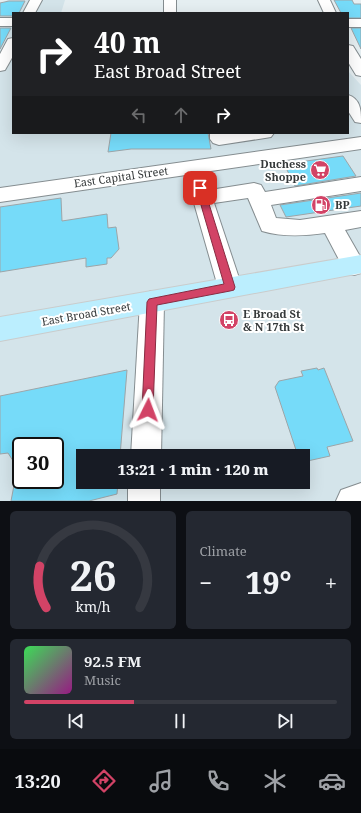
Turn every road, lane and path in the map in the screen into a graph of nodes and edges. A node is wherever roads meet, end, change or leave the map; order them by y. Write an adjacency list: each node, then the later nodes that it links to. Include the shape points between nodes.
1 (36, 0): 4 (street)
2 (170, 0): 5 (street)
3 (324, 0): 6 (street)
4 (30, 12)
5 (170, 12)
6 (330, 12)
7 (0, 22): 8 (street)
8 (12, 22)
9 (349, 23): 10 (street)
10 (361, 23)
11 (12, 44): 13 (street)
12 (349, 51): 15 (street)
13 (0, 67): 14 (street)
14 (12, 67)
15 (357, 69)
16 (349, 101): 17 (street)
17 (361, 118)
18 (361, 121): 19 (street)
19 (349, 123)
20 (219, 134): 21 (street, via 219,139)
21 (254, 134)
22 (262, 134): 25 (street)
23 (339, 139): 24 (street, East Capital Street); 25 (street, East Capital Street)
24 (361, 143)
25 (273, 156): 26 (street, East Capital Street)
26 (193, 167): 28 (street, East Capital Street); 29 (street)
27 (361, 184): 30 (street)
28 (0, 195)
29 (203, 198): 30 (street, via 254,190); 34 (street)
30 (258, 200): 32 (street, via 269,225 300,228)
31 (361, 219): 32 (street)
32 (331, 224): 33 (street)
33 (358, 265): 34 (main road, East Broad Street)
34 (230, 287): 35 (main road, East Broad Street)
35 (152, 302): 36 (main road, East Broad Street); 37 (street)
36 (0, 329)
37 (146, 449)
38 (144, 489): 40 (street)
39 (361, 499): 41 (street)
40 (144, 501)
41 (352, 501)

